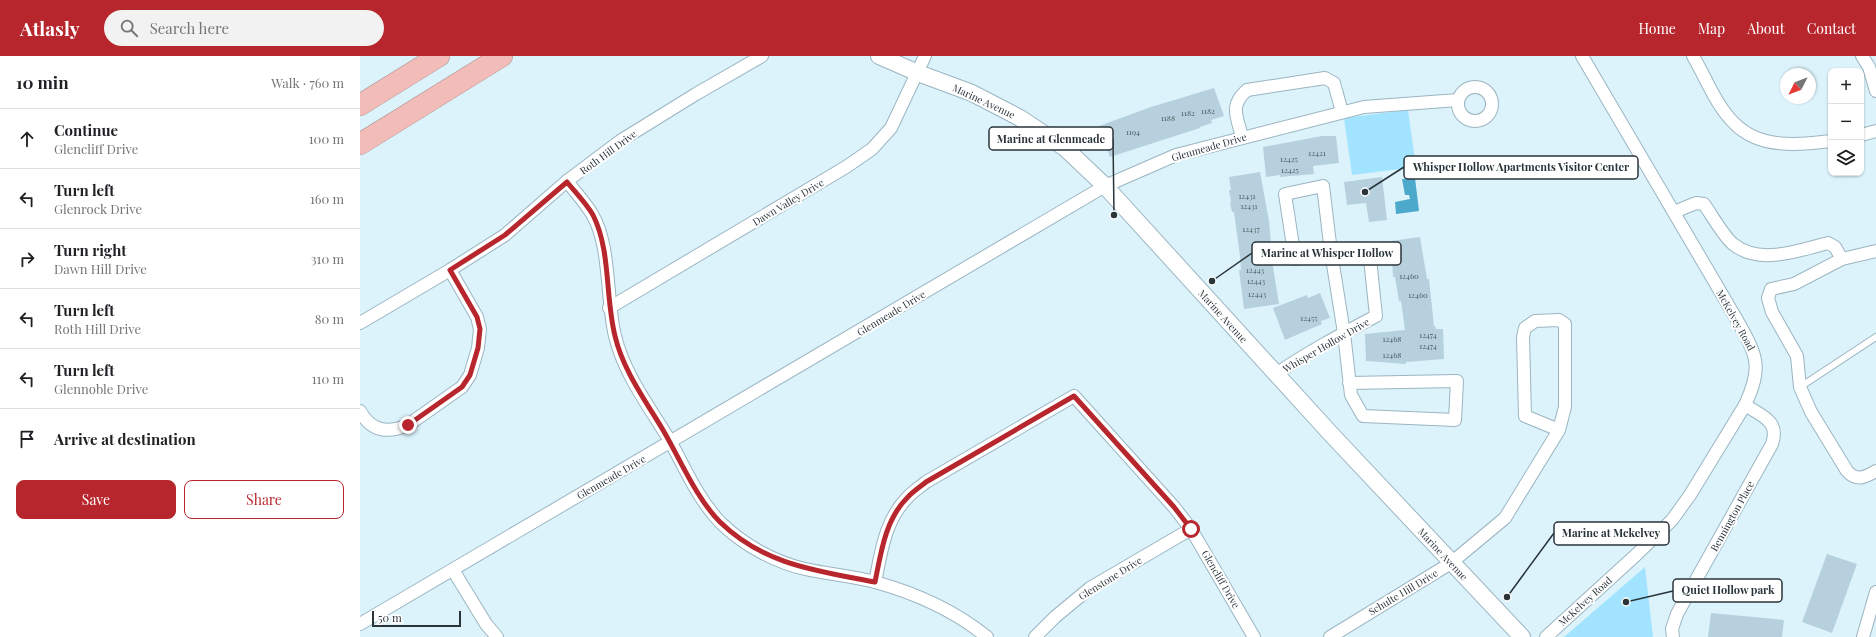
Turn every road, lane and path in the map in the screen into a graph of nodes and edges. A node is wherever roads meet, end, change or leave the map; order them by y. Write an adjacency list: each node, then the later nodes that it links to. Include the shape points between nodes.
1 (439, 56): 12 (highway)
2 (502, 56): 18 (highway)
3 (762, 56): 19 (street, Roth Hill Drive, via 620,141)
4 (879, 56): 9 (main road, Marine Avenue)
5 (925, 56): 9 (street, Dawn Valley Drive)
6 (1582, 56): 21 (street, McKelvey Road)
7 (1693, 56): 17 (street, via 1721,106 1735,124 1753,137 1790,144)
8 (1862, 56): 10 (street, via 1869,67)
9 (918, 73): 20 (main road, Marine Avenue, via 972,93 1020,118 1065,148); 26 (street, Dawn Valley Drive, via 891,128 872,149)
10 (1876, 90)
11 (1458, 100): 13 (street, Glenmeade Drive, via 1364,107)
12 (360, 105)
13 (1342, 112): 16 (street, Glenmeade Drive); 16 (street, via 1334,83 1325,78 1247,90 1238,98 1235,108)
14 (1876, 131): 15 (street)
15 (1864, 134)
16 (1242, 137): 20 (street, Glenmeade Drive, via 1176,155)
17 (1828, 141)
18 (360, 144)
19 (567, 182): 25 (street, Roth Hill Drive, via 505,235); 26 (street, via 592,214 603,241)
20 (1105, 186): 30 (main road, Marine Avenue); 36 (street, Glenmeade Drive)
21 (1674, 212): 24 (street, via 1696,202 1704,204 1733,244 1750,252 1766,256 1828,243 1835,247); 33 (street, McKelvey Road, via 1751,345 1757,371)
22 (1876, 251): 24 (street)
23 (1331, 252): 23 (street, via 1323,186 1286,194 1295,258); 28 (street); 28 (street, Whisper Hollow Drive, via 1369,249 1376,316)
24 (1842, 259): 32 (street, via 1794,284 1771,289 1768,298 1772,312 1797,356)
25 (450, 270): 27 (street, Roth Hill Drive); 34 (street, via 477,317 480,329 478,348 470,375 462,387 408,425 398,429 375,428 366,421)
26 (609, 308): 36 (street, via 615,338 627,369)
27 (360, 322)
28 (1344, 333): 30 (street, Whisper Hollow Drive); 31 (street)
29 (1876, 337): 32 (lane)
30 (1276, 374): 39 (main road, Marine Avenue)
31 (1350, 383): 31 (street, via 1351,395 1364,416 1455,420 1457,381)
32 (1800, 387): 37 (street, via 1810,412 1852,477 1859,479)
33 (1745, 405): 51 (street, McKelvey Road, via 1672,520); 52 (street, Bennington Place, via 1771,424 1775,436 1677,614 1672,628)
34 (360, 411)
35 (1558, 430): 35 (street, Schulte Hill Drive, via 1525,416 1524,337 1525,328 1535,321 1560,320 1565,324 1565,407); 39 (street, Schulte Hill Drive, via 1505,518)
36 (670, 443): 40 (street, Glenmeade Drive); 41 (street, via 700,495 720,521 750,546 803,568)
37 (1876, 471)
38 (1191, 529): 41 (street, Glencliff Drive, via 1074,396 926,482 906,499 894,515 884,538); 47 (street, Glenstone Drive, via 1090,588); 48 (street, Glencliff Drive)
39 (1451, 563): 44 (main road, Marine Avenue); 49 (street, Schulte Hill Drive)
40 (453, 570): 43 (street, Glenmeade Drive); 45 (street, via 486,624)
41 (875, 582): 46 (street, via 925,600 968,622)
42 (1876, 592): 53 (street)
43 (360, 624)
44 (1512, 631): 50 (main road, Marine Avenue)
45 (497, 637)
46 (987, 637)
47 (1035, 637)
48 (1254, 637)
49 (1330, 637)
50 (1522, 637)
51 (1546, 637)
52 (1673, 637)
53 (1863, 637)

